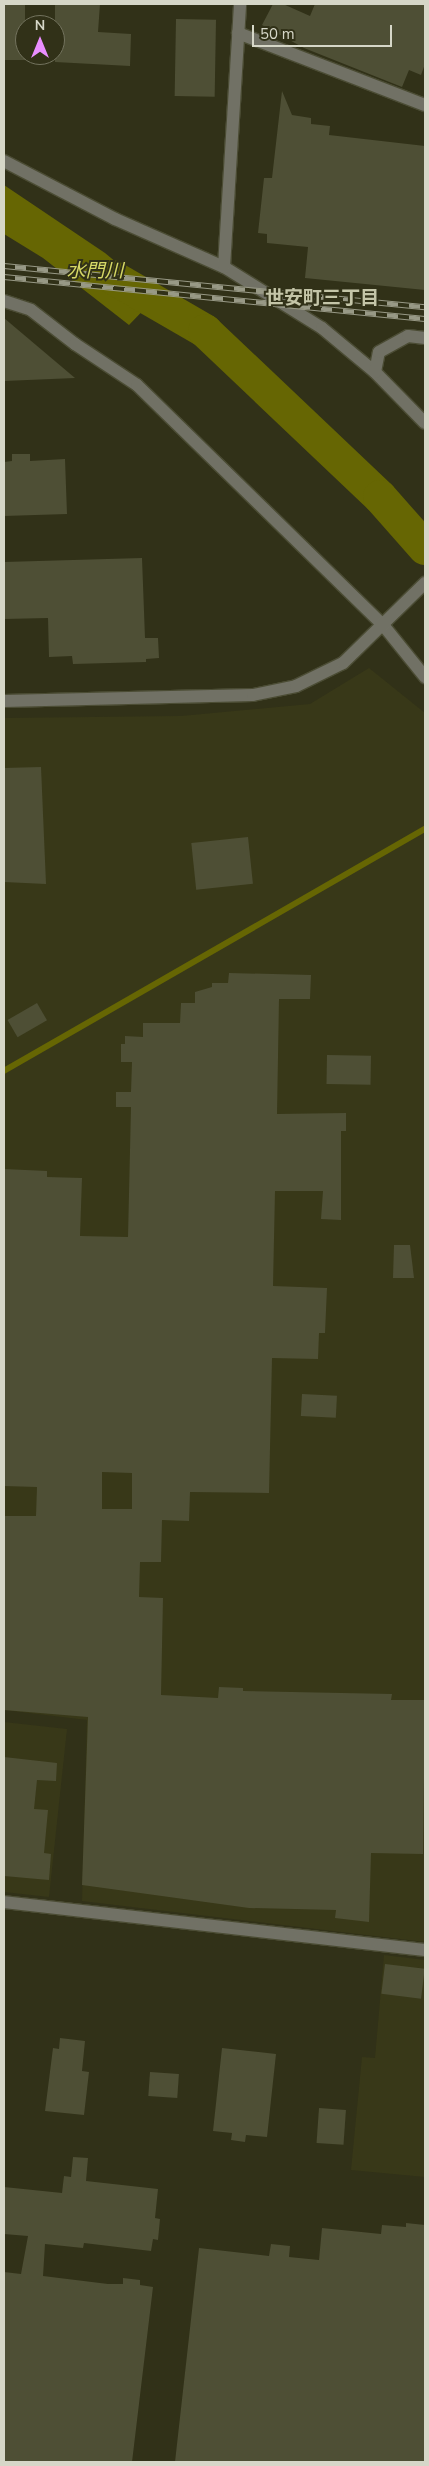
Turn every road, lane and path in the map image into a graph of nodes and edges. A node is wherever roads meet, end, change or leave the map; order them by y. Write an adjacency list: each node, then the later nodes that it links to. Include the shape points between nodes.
1 (240, 4): 2 (street)
2 (238, 32): 3 (street); 5 (street)
3 (425, 104)
4 (4, 161): 5 (street, via 115,219)
5 (224, 267): 8 (street, via 322,328)
6 (4, 300): 11 (street, via 31,310 137,385)
7 (425, 338): 8 (street, via 408,336 379,352)
8 (375, 372): 9 (street)
9 (425, 423)
10 (425, 583): 11 (street)
11 (384, 625): 12 (street); 13 (street, via 343,663 296,686 253,695)
12 (425, 677)
13 (4, 701)
14 (4, 1902): 15 (street)
15 (425, 1950)

